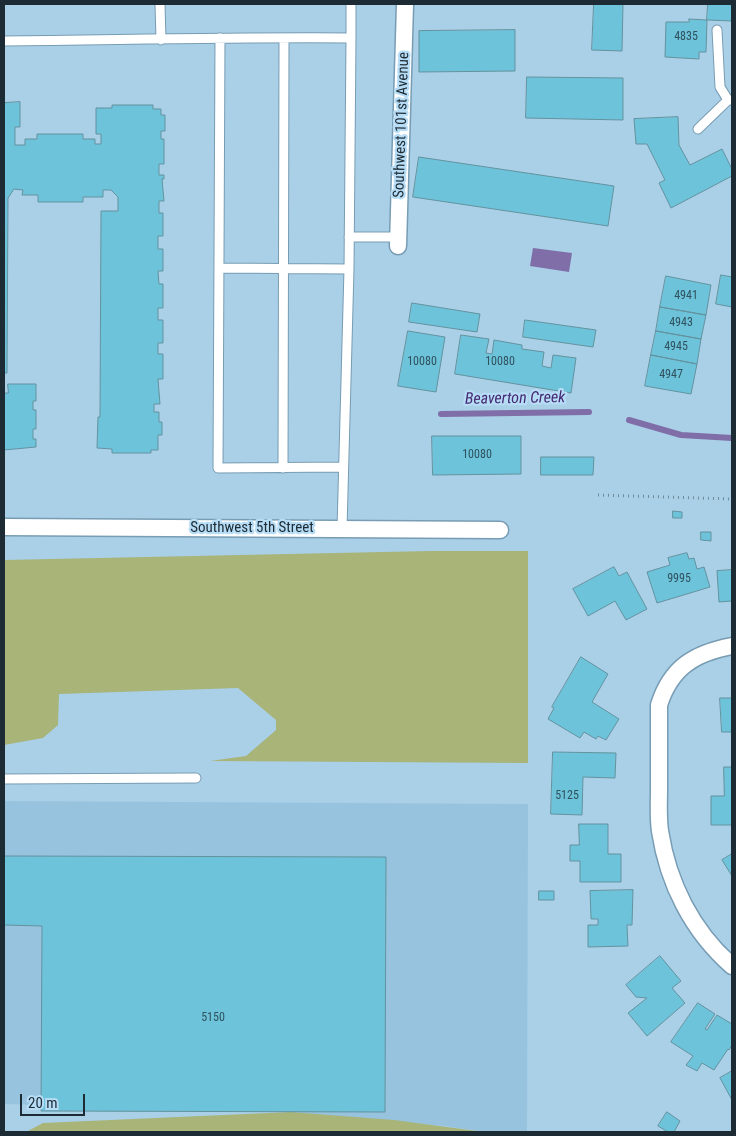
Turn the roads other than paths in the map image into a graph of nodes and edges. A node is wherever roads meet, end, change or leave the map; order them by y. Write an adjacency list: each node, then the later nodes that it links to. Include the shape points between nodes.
1 (160, 4): 8 (lane)
2 (351, 4): 7 (lane)
3 (406, 4): 13 (street, Southwest 101st Avenue)
4 (717, 30): 10 (lane, via 720,87)
5 (220, 38): 6 (lane); 8 (lane); 14 (lane)
6 (284, 38): 7 (lane); 15 (lane)
7 (351, 38): 12 (lane)
8 (161, 40): 9 (lane)
9 (4, 41)
10 (730, 100): 11 (lane)
11 (698, 129)
12 (349, 237): 13 (lane); 16 (lane)
13 (398, 241)
14 (219, 268): 15 (lane); 17 (lane, via 218,468)
15 (283, 269): 16 (lane); 17 (lane)
16 (349, 269): 18 (lane)
17 (282, 468): 18 (lane)
18 (343, 468): 20 (lane)
19 (4, 527): 20 (street, Southwest 5th Street)
20 (342, 529): 21 (street, Southwest 5th Street)
21 (500, 530)
22 (726, 647): 25 (street, via 700,654 685,665 664,689 659,705 659,829 673,882 686,910 706,939)
23 (196, 778): 24 (lane)
24 (4, 779)
25 (732, 966)

